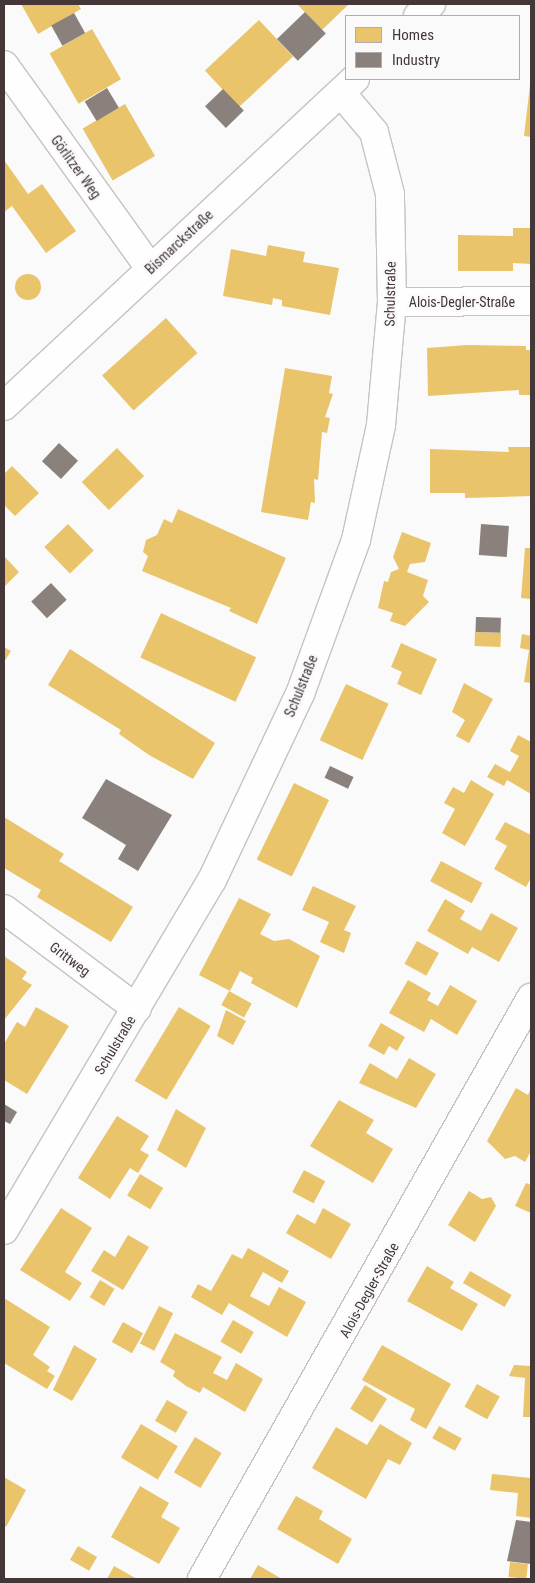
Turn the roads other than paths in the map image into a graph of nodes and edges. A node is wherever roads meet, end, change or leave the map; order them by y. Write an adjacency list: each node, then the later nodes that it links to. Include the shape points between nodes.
1 (431, 4): 2 (street)
2 (419, 15)
3 (6, 74): 5 (street, Görlitzer Weg)
4 (348, 86): 5 (street, Bismarckstraße); 6 (street, Schulstraße, via 374,132 390,194)
5 (150, 268): 8 (street, Bismarckstraße)
6 (392, 302): 7 (street, Alois-Degler-Straße); 11 (street, Schulstraße, via 381,425 364,507 310,667 212,880)
7 (531, 302)
8 (4, 406)
9 (4, 909): 11 (street, Grittweg)
10 (531, 998): 13 (street, Alois-Degler-Straße)
11 (137, 1009): 12 (street, Schulstraße)
12 (4, 1230)
13 (202, 1579)

